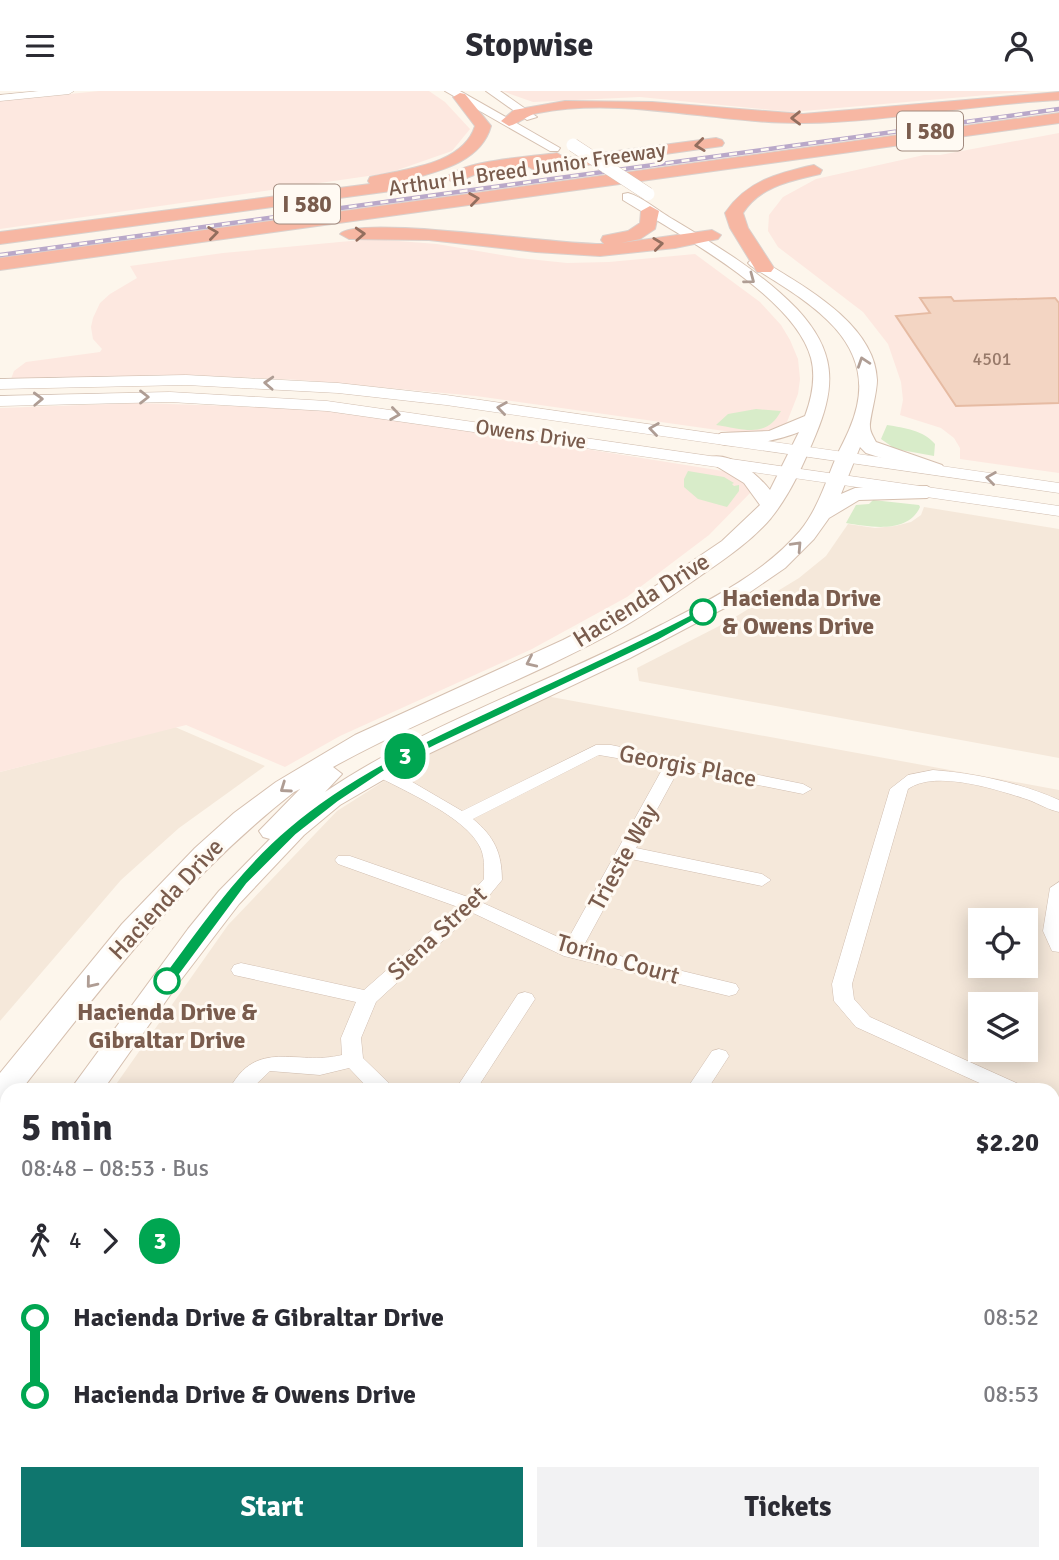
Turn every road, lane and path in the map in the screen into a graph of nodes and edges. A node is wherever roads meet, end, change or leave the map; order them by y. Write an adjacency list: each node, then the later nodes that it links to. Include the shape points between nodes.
1 (6, 91): 4 (street)
2 (69, 91): 7 (street)
3 (492, 91): 8 (main road, Hacienda Drive)
4 (0, 92)
5 (455, 94): 11 (main road, Hacienda Drive); 21 (highway, via 479,119 483,133 458,157 403,175)
6 (1059, 97): 8 (highway, one-way to 8, via 819,118 741,116 623,104); 14 (highway, I 580)
7 (0, 99)
8 (524, 112): 11 (highway); 20 (main road, Hacienda Drive, bridge)
9 (1059, 113): 16 (highway, I 580, via 818,146)
10 (1059, 118): 16 (highway, Arthur H. Breed Junior Freeway / I 580)
11 (509, 121): 20 (main road, Hacienda Drive, via 628,197)
12 (565, 123): 19 (highway, via 590,113 625,111 654,115 681,127 659,143 470,171)
13 (1059, 124): 26 (highway, via 807,172 758,188 734,213)
14 (788, 134)
15 (734, 141): 17 (highway, Arthur H. Breed Junior Freeway / I 580, one-way to 17)
16 (803, 155): 18 (highway, Arthur H. Breed Junior Freeway / I 580)
17 (612, 157): 19 (highway, Arthur H. Breed Junior Freeway / I 580); 24 (highway, I 580, via 588,165)
18 (780, 157): 20 (highway, via 768,165 540,199 516,208 511,220 544,239 620,239 649,225); 25 (highway, Arthur H. Breed Junior Freeway / I 580, one-way to 18)
19 (454, 178): 21 (highway, Arthur H. Breed Junior Freeway / I 580)
20 (649, 203): 22 (main road, Hacienda Drive)
21 (246, 205): 23 (highway, Arthur H. Breed Junior Freeway / I 580)
22 (703, 237): 26 (main road, Hacienda Drive); 27 (highway, one-way to 22, via 358,233 421,233 587,250); 30 (main road, Hacienda Drive, one-way to 30, via 803,326 820,359 823,376)
23 (0, 238)
24 (0, 246)
25 (0, 264)
26 (764, 268): 31 (main road, Hacienda Drive, one-way to 26, via 869,380 855,342 826,309)
27 (0, 272)
28 (0, 384): 32 (street, Owens Drive, one-way to 28, via 319,386 137,379)
29 (0, 401): 35 (street, Owens Drive, one-way to 35, via 159,397 318,405)
30 (813, 419): 32 (main road, via 772,436); 33 (main road, Hacienda Drive)
31 (860, 426): 34 (main road, Hacienda Drive); 36 (main road, via 873,449)
32 (722, 439): 33 (street, Owens Drive)
33 (799, 450): 34 (street, Owens Drive); 37 (main road, Hacienda Drive)
34 (847, 456): 36 (street, Owens Drive); 38 (main road, Hacienda Drive)
35 (717, 461): 37 (street, Owens Drive); 43 (main road, via 751,479)
36 (935, 469): 39 (street, Owens Drive, one-way to 36)
37 (790, 471): 38 (street, Owens Drive); 43 (main road, Hacienda Drive)
38 (838, 478): 40 (street, Owens Drive); 45 (main road, Hacienda Drive)
39 (1059, 488)
40 (927, 492): 41 (street, Owens Drive); 45 (main road, via 855,494)
41 (973, 498): 42 (street); 44 (street, Owens Drive)
42 (1059, 502)
43 (770, 504): 46 (main road, Hacienda Drive, one-way to 46, via 744,532 658,596 581,639)
44 (1059, 511)
45 (821, 514): 49 (main road, Hacienda Drive, one-way to 45, via 717,604 787,556)
46 (480, 686): 47 (main road, Hacienda Drive); 49 (main road, via 459,703 381,745 374,761)
47 (334, 755): 55 (main road, via 326,778 285,815); 67 (main road, Hacienda Drive, one-way to 67, via 234,827 185,872)
48 (674, 763): 50 (street, Georgis Place); 52 (street, Georgis Place, via 596,750); 53 (street, Trieste Way)
49 (379, 770): 52 (street, Siena Street); 55 (main road, Hacienda Drive, via 291,832)
50 (803, 789)
51 (1059, 807): 73 (street, via 1043,797 934,775 907,781 899,789 842,984 844,1001 863,1022)
52 (461, 818): 58 (street, Siena Street, via 486,840 493,856 493,880)
53 (626, 852): 56 (street); 60 (street, Trieste Way)
54 (344, 860): 58 (street, Torino Court)
55 (242, 880): 68 (main road, Hacienda Drive)
56 (762, 880)
57 (1059, 888): 59 (street, via 1052,931)
58 (471, 905): 60 (street, Torino Court); 63 (street, Siena Street)
59 (1059, 946)
60 (571, 951): 62 (street, Torino Court)
61 (241, 970): 63 (street)
62 (729, 989)
63 (368, 998): 66 (street, Siena Street, via 351,1038)
64 (525, 999): 71 (street)
65 (719, 1056): 72 (street)
66 (353, 1060): 69 (street, via 321,1067 268,1061 251,1071); 70 (street)
67 (10, 1083)
68 (91, 1083)
69 (243, 1083)
70 (375, 1083)
71 (470, 1083)
72 (701, 1083)
73 (998, 1083)

